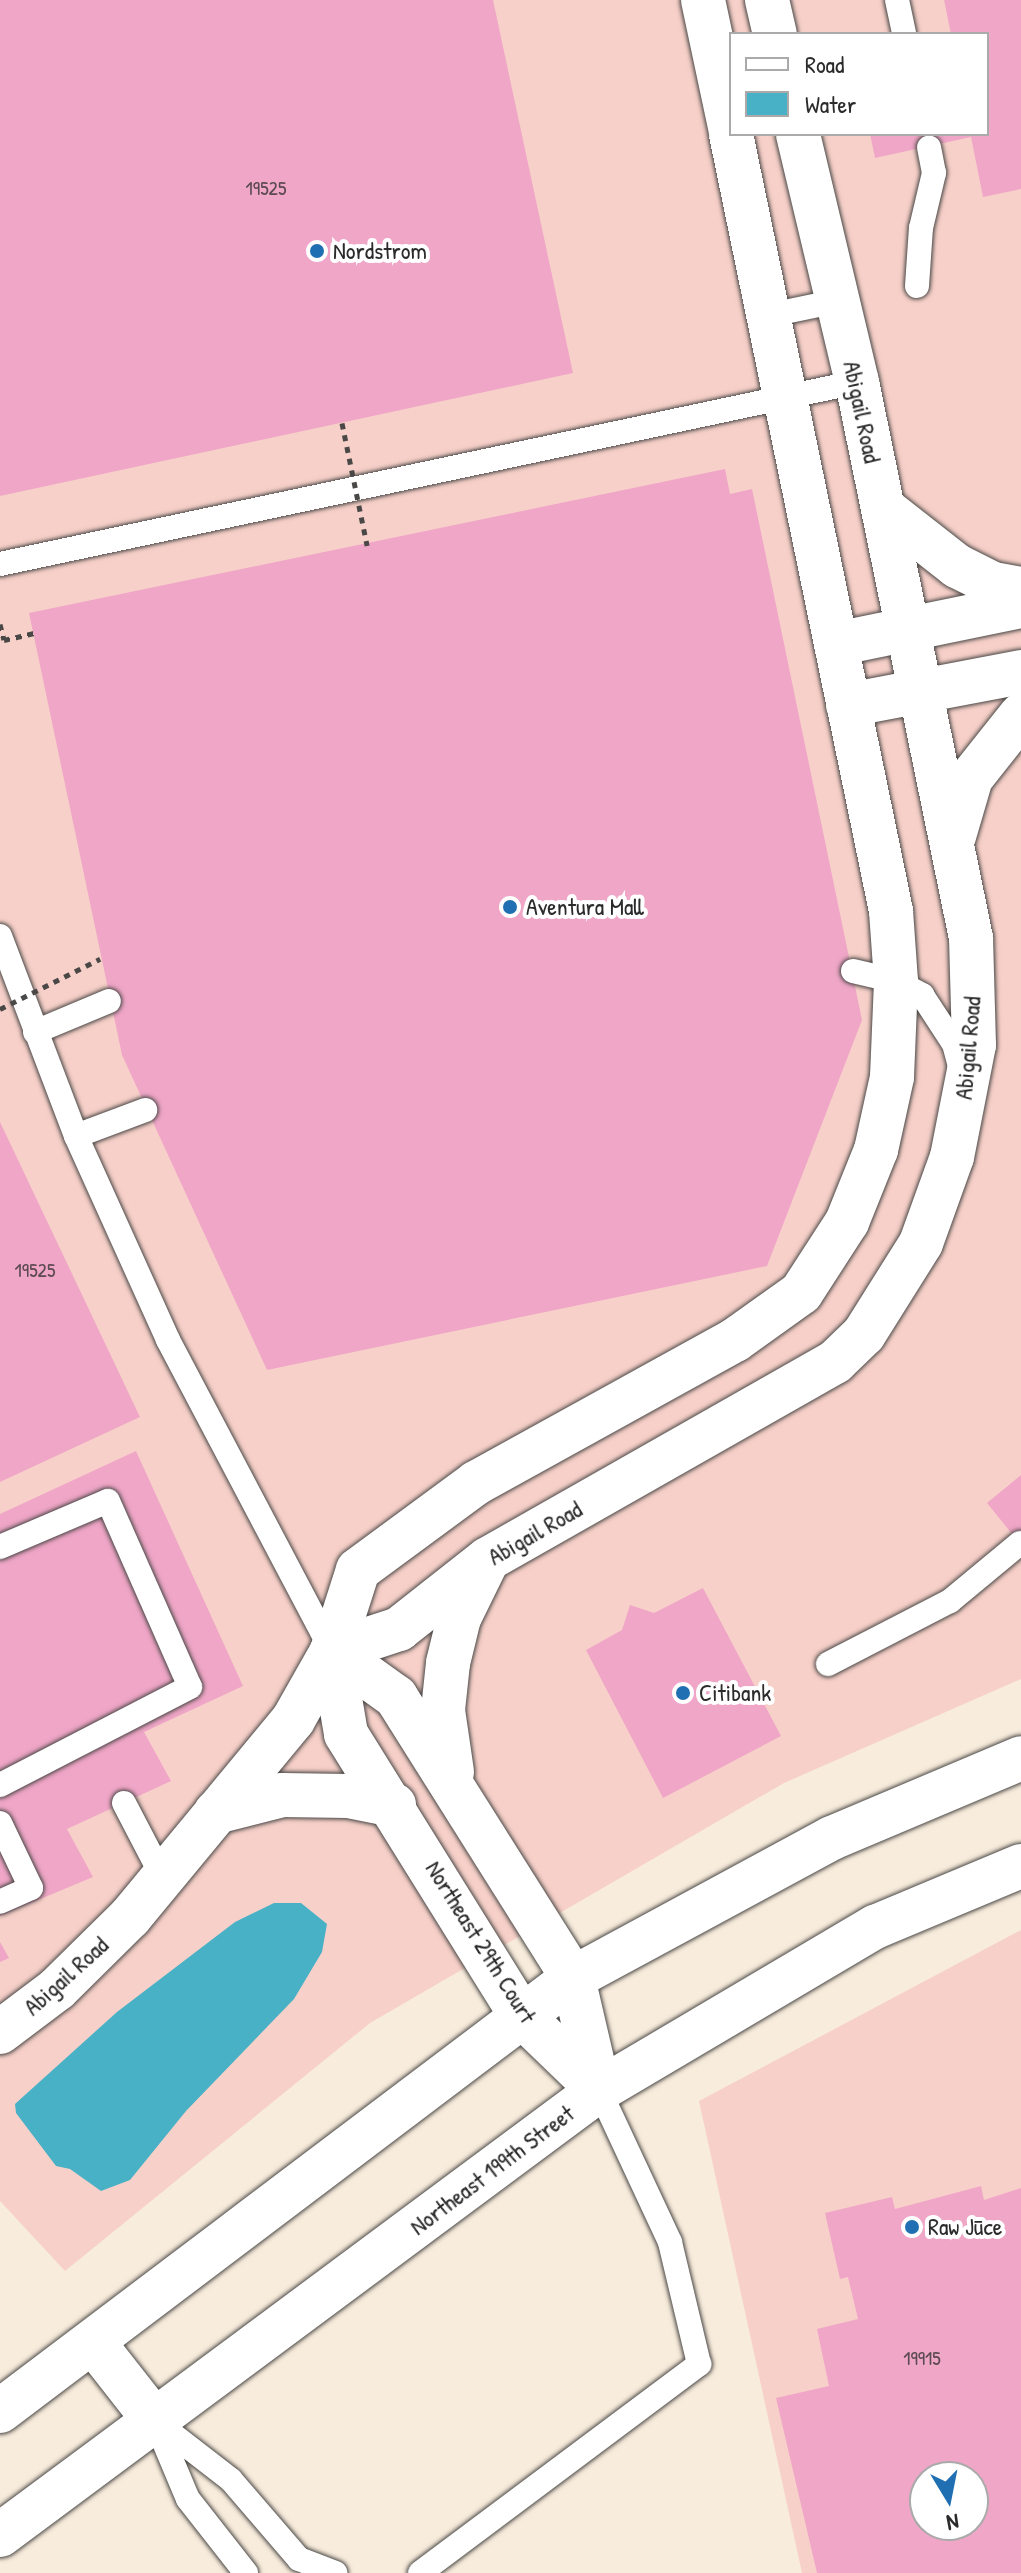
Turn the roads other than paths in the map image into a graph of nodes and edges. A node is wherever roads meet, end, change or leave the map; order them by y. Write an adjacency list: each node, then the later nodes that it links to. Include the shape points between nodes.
1 (703, 0): 8 (street, Abigail Road)
2 (767, 0): 5 (street)
3 (797, 0): 6 (street)
4 (897, 0): 7 (lane)
5 (775, 32)
6 (792, 32)
7 (904, 32)
8 (729, 124)
9 (732, 136): 14 (street, Abigail Road)
10 (798, 136): 13 (street, Abigail Road)
11 (929, 147): 12 (lane, via 934,173 921,228)
12 (917, 286)
13 (837, 301): 14 (lane); 15 (street, Abigail Road)
14 (770, 315): 16 (street, Abigail Road)
15 (857, 382): 16 (lane); 17 (street, Abigail Road)
16 (786, 396): 18 (lane); 22 (street, Abigail Road)
17 (883, 508): 19 (street, via 957,566 993,584); 21 (street, Abigail Road)
18 (0, 564)
19 (1021, 589)
20 (1021, 606): 21 (street)
21 (908, 629): 22 (street); 24 (street, Abigail Road)
22 (836, 644): 25 (street, Abigail Road)
23 (1021, 672): 24 (street)
24 (922, 691): 25 (street); 27 (street, Abigail Road)
25 (848, 705): 30 (street, Abigail Road, via 891,911)
26 (1021, 715): 27 (street, via 971,778)
27 (954, 836): 33 (street, Abigail Road, via 975,999)
28 (0, 936): 32 (lane)
29 (853, 971): 30 (lane)
30 (896, 981): 33 (lane, via 922,995 939,1017 954,1044); 39 (street, Abigail Road, via 892,1077 876,1150 847,1222 801,1293 735,1340 476,1483 399,1537 358,1570)
31 (109, 1001): 32 (lane)
32 (35, 1032): 35 (lane)
33 (967, 1092): 38 (street, Abigail Road, via 952,1157 921,1243 864,1334 835,1362)
34 (145, 1110): 35 (lane)
35 (76, 1136): 39 (lane, via 181,1367)
36 (1020, 1543): 40 (lane, via 950,1601)
37 (0, 1547): 42 (lane, via 108,1501 190,1687)
38 (488, 1559): 39 (street, Abigail Road, via 399,1629); 43 (street, via 459,1618 448,1663 443,1710)
39 (332, 1651): 43 (street, via 396,1697); 45 (street, Northeast 29th Court, via 346,1734); 46 (street, Abigail Road, via 293,1720)
40 (828, 1664)
41 (1021, 1758): 51 (street, via 832,1838)
42 (0, 1785)
43 (454, 1786): 51 (street)
44 (124, 1803): 49 (lane)
45 (394, 1805): 46 (street, via 348,1796 282,1795); 52 (street, Northeast 29th Court)
46 (216, 1812): 49 (street, Abigail Road)
47 (0, 1823): 50 (lane, via 31,1888)
48 (1021, 1866): 54 (street, Northeast 199th Street, via 875,1927)
49 (163, 1878): 53 (street, Abigail Road, via 57,1989)
50 (0, 1902)
51 (573, 1978): 52 (street); 54 (street)
52 (521, 2015): 54 (street, Northeast 29th Court); 55 (street)
53 (0, 2032)
54 (599, 2090): 57 (street, Northeast 199th Street); 61 (lane, via 670,2242 699,2364)
55 (93, 2342): 56 (street); 57 (street)
56 (0, 2411)
57 (155, 2421): 58 (street, Northeast 199th Street); 59 (lane, via 188,2499); 60 (lane, via 231,2480 299,2559)
58 (0, 2535)
59 (246, 2573)
60 (335, 2573)
61 (420, 2573)

